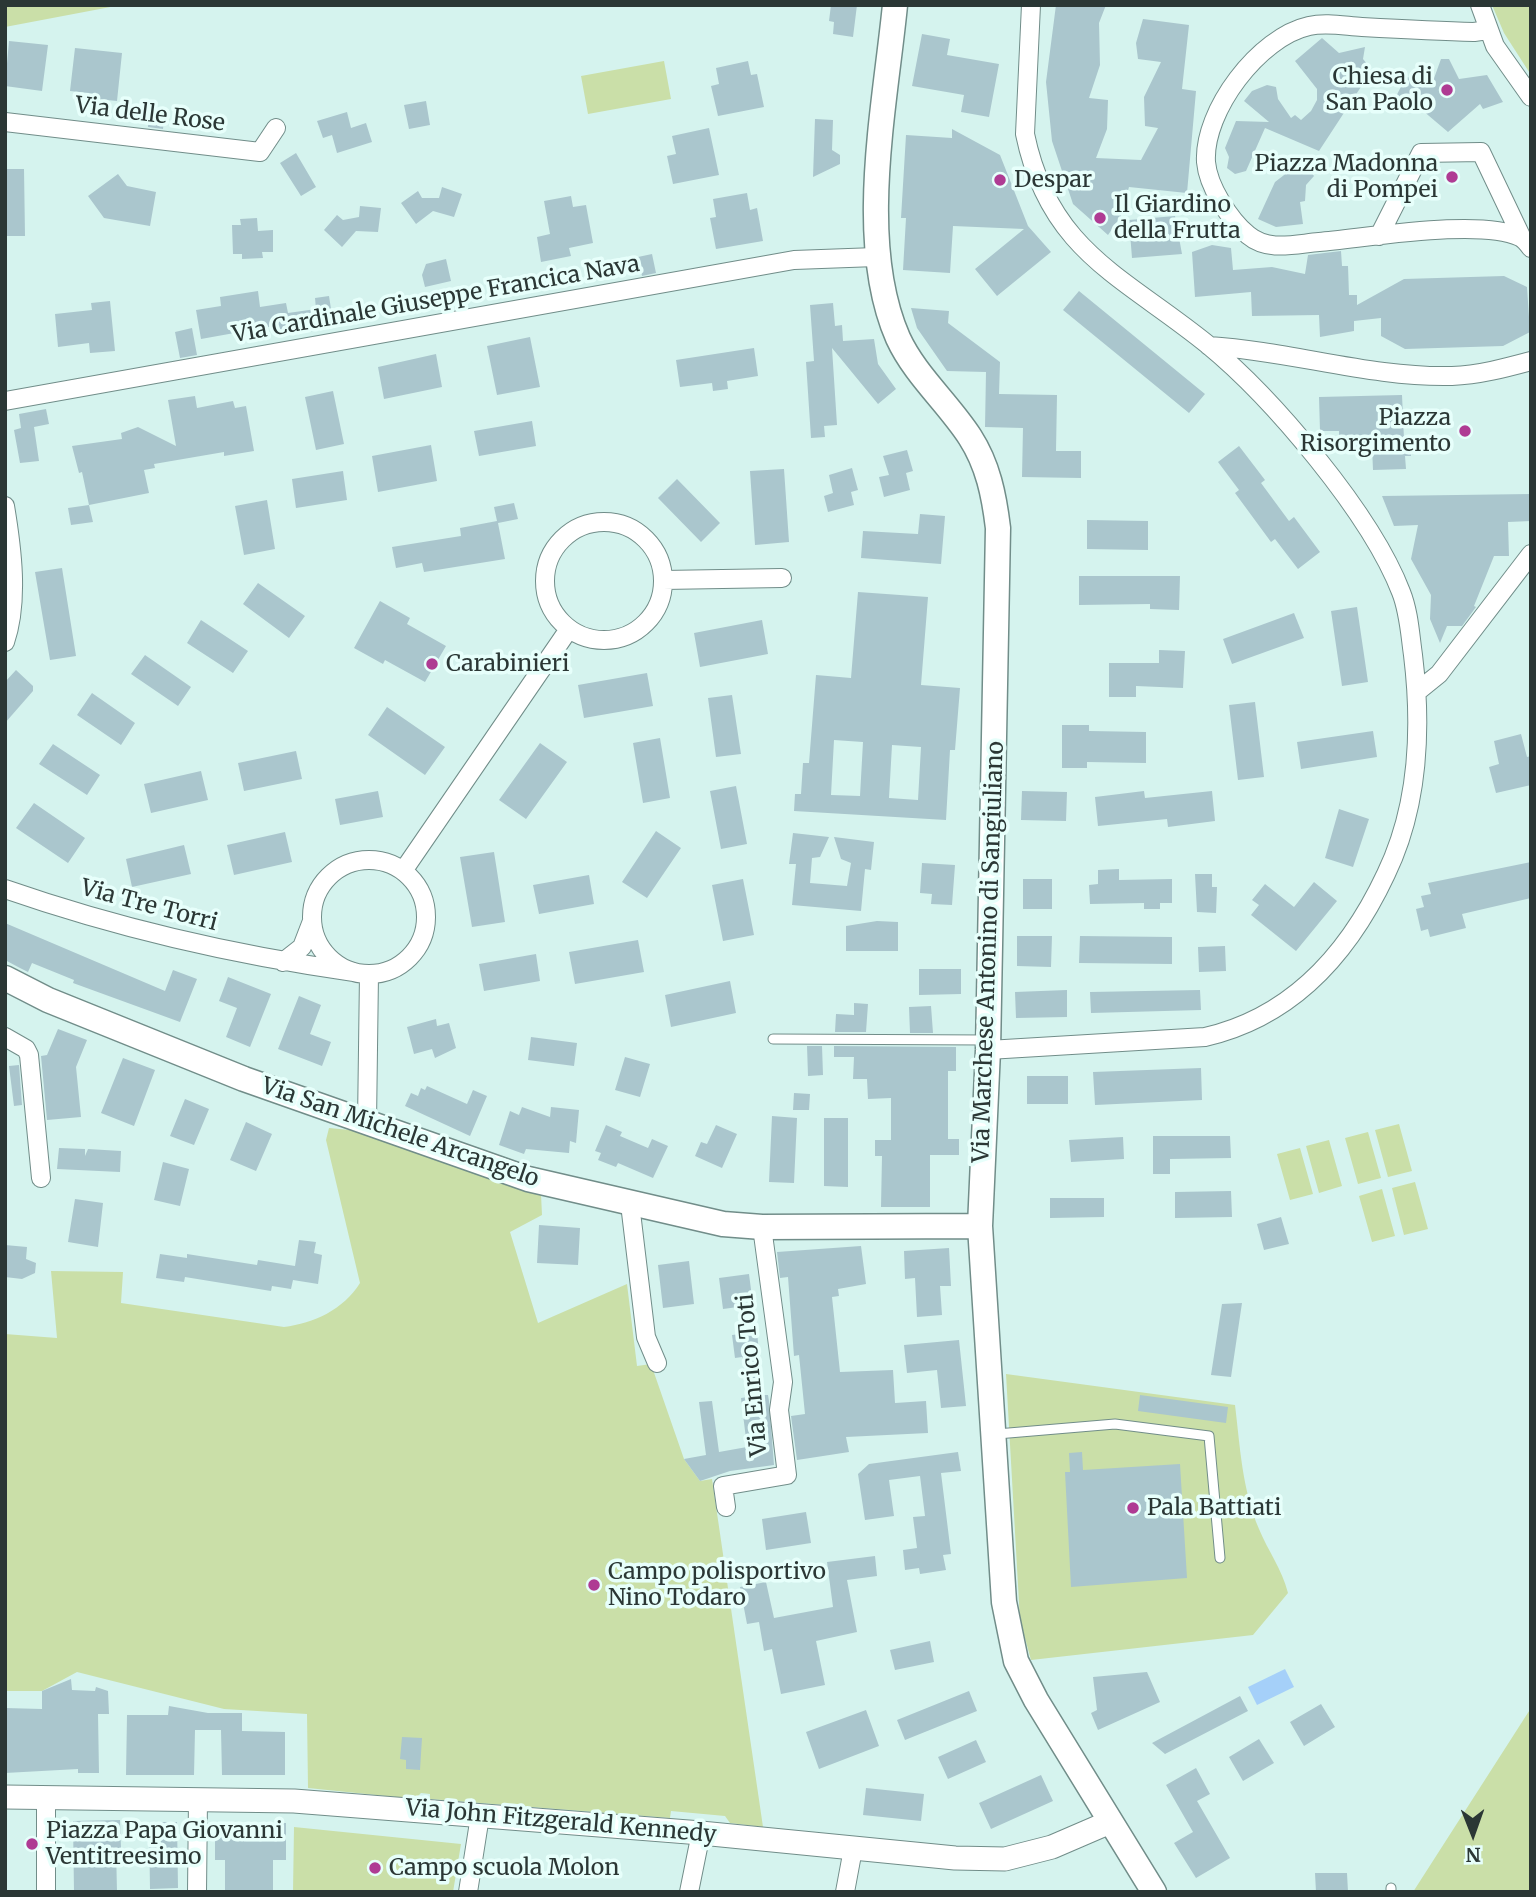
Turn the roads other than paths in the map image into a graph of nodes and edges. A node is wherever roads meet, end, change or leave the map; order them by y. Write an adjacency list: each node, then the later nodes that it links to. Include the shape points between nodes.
1 (895, 5): 10 (main road, Via Marchese Antonino di Sangiuliano, via 878,181)
2 (1031, 5): 11 (street, via 1025,134 1049,206 1084,251)
3 (1480, 5): 4 (street)
4 (1488, 30): 5 (street); 8 (street, via 1308,26 1254,60 1217,113 1206,162 1216,191 1248,235 1266,243 1294,246)
5 (1531, 97)
6 (5, 122): 7 (street, Via delle Rose, via 260,152)
7 (276, 128)
8 (1380, 236): 9 (street, via 1495,231); 9 (street, via 1421,153 1480,152)
9 (1526, 243)
10 (876, 257): 13 (street, Via Cardinale Giuseppe Francica Nava, via 794,260); 29 (main road, Via Marchese Antonino di Sangiuliano, via 884,303 900,341 970,437 993,490 999,528)
11 (1209, 346): 12 (street, via 1250,348 1392,373 1452,376); 20 (street, via 1326,470 1388,565 1408,617)
12 (1531, 361)
13 (5, 401)
14 (5, 506): 19 (street, via 12,584 12,620)
15 (1531, 554): 20 (street, via 1439,674)
16 (782, 578): 17 (street)
17 (663, 580): 18 (street, via 652,615 631,633 604,640); 18 (street, via 659,560 634,530 595,522 576,528 555,549 544,576 546,596)
18 (569, 629): 21 (street)
19 (5, 642)
20 (1418, 691): 29 (street, via 1418,739 1409,805 1402,835 1372,904 1347,943 1269,1014 1237,1030 1168,1042)
21 (403, 871): 23 (street, via 377,861 349,864 336,871 318,892); 25 (street, via 417,886 425,905 426,925 420,944 407,960 389,970)
22 (5, 889): 24 (street, Via Tre Torri, via 107,923)
23 (312, 920): 24 (street, via 302,947); 25 (street, via 320,947 341,967)
24 (283, 962): 25 (street, Via Tre Torri)
25 (362, 973): 30 (street)
26 (5, 978): 30 (main road, Via San Michele Arcangelo, via 220,1069)
27 (5, 1037): 31 (street, via 29,1055)
28 (773, 1038): 29 (lane)
29 (988, 1045): 33 (main road, Via Marchese Antonino di Sangiuliano)
30 (367, 1123): 32 (main road, Via San Michele Arcangelo, via 493,1169)
31 (41, 1178)
32 (630, 1204): 34 (main road, Via San Michele Arcangelo, via 723,1224); 35 (street, via 646,1337)
33 (980, 1226): 34 (main road, Via San Michele Arcangelo); 36 (main road, Via Marchese Antonino di Sangiuliano)
34 (762, 1227): 37 (street, Via Enrico Toti, via 783,1382 779,1410 787,1475 723,1486)
35 (657, 1363)
36 (995, 1435): 38 (lane, via 1115,1424 1209,1436); 43 (main road, Via Marchese Antonino di Sangiuliano, via 1004,1602 1016,1661)
37 (726, 1507)
38 (1220, 1558)
39 (46, 1796): 40 (street, Via John Fitzgerald Kennedy); 41 (street, Via John Fitzgerald Kennedy); 46 (street)
40 (5, 1797)
41 (198, 1799): 42 (street, Via John Fitzgerald Kennedy, via 294,1801); 47 (street)
42 (481, 1816): 44 (street, Via John Fitzgerald Kennedy); 48 (street)
43 (1110, 1822): 45 (street, Via John Fitzgerald Kennedy, via 1052,1846 1004,1858); 51 (main road, Via Marchese Antonino di Sangiuliano)
44 (701, 1833): 45 (street, Via John Fitzgerald Kennedy); 49 (street)
45 (853, 1849): 50 (street)
46 (46, 1892)
47 (197, 1892)
48 (468, 1892)
49 (689, 1892)
50 (845, 1892)
51 (1154, 1892)

